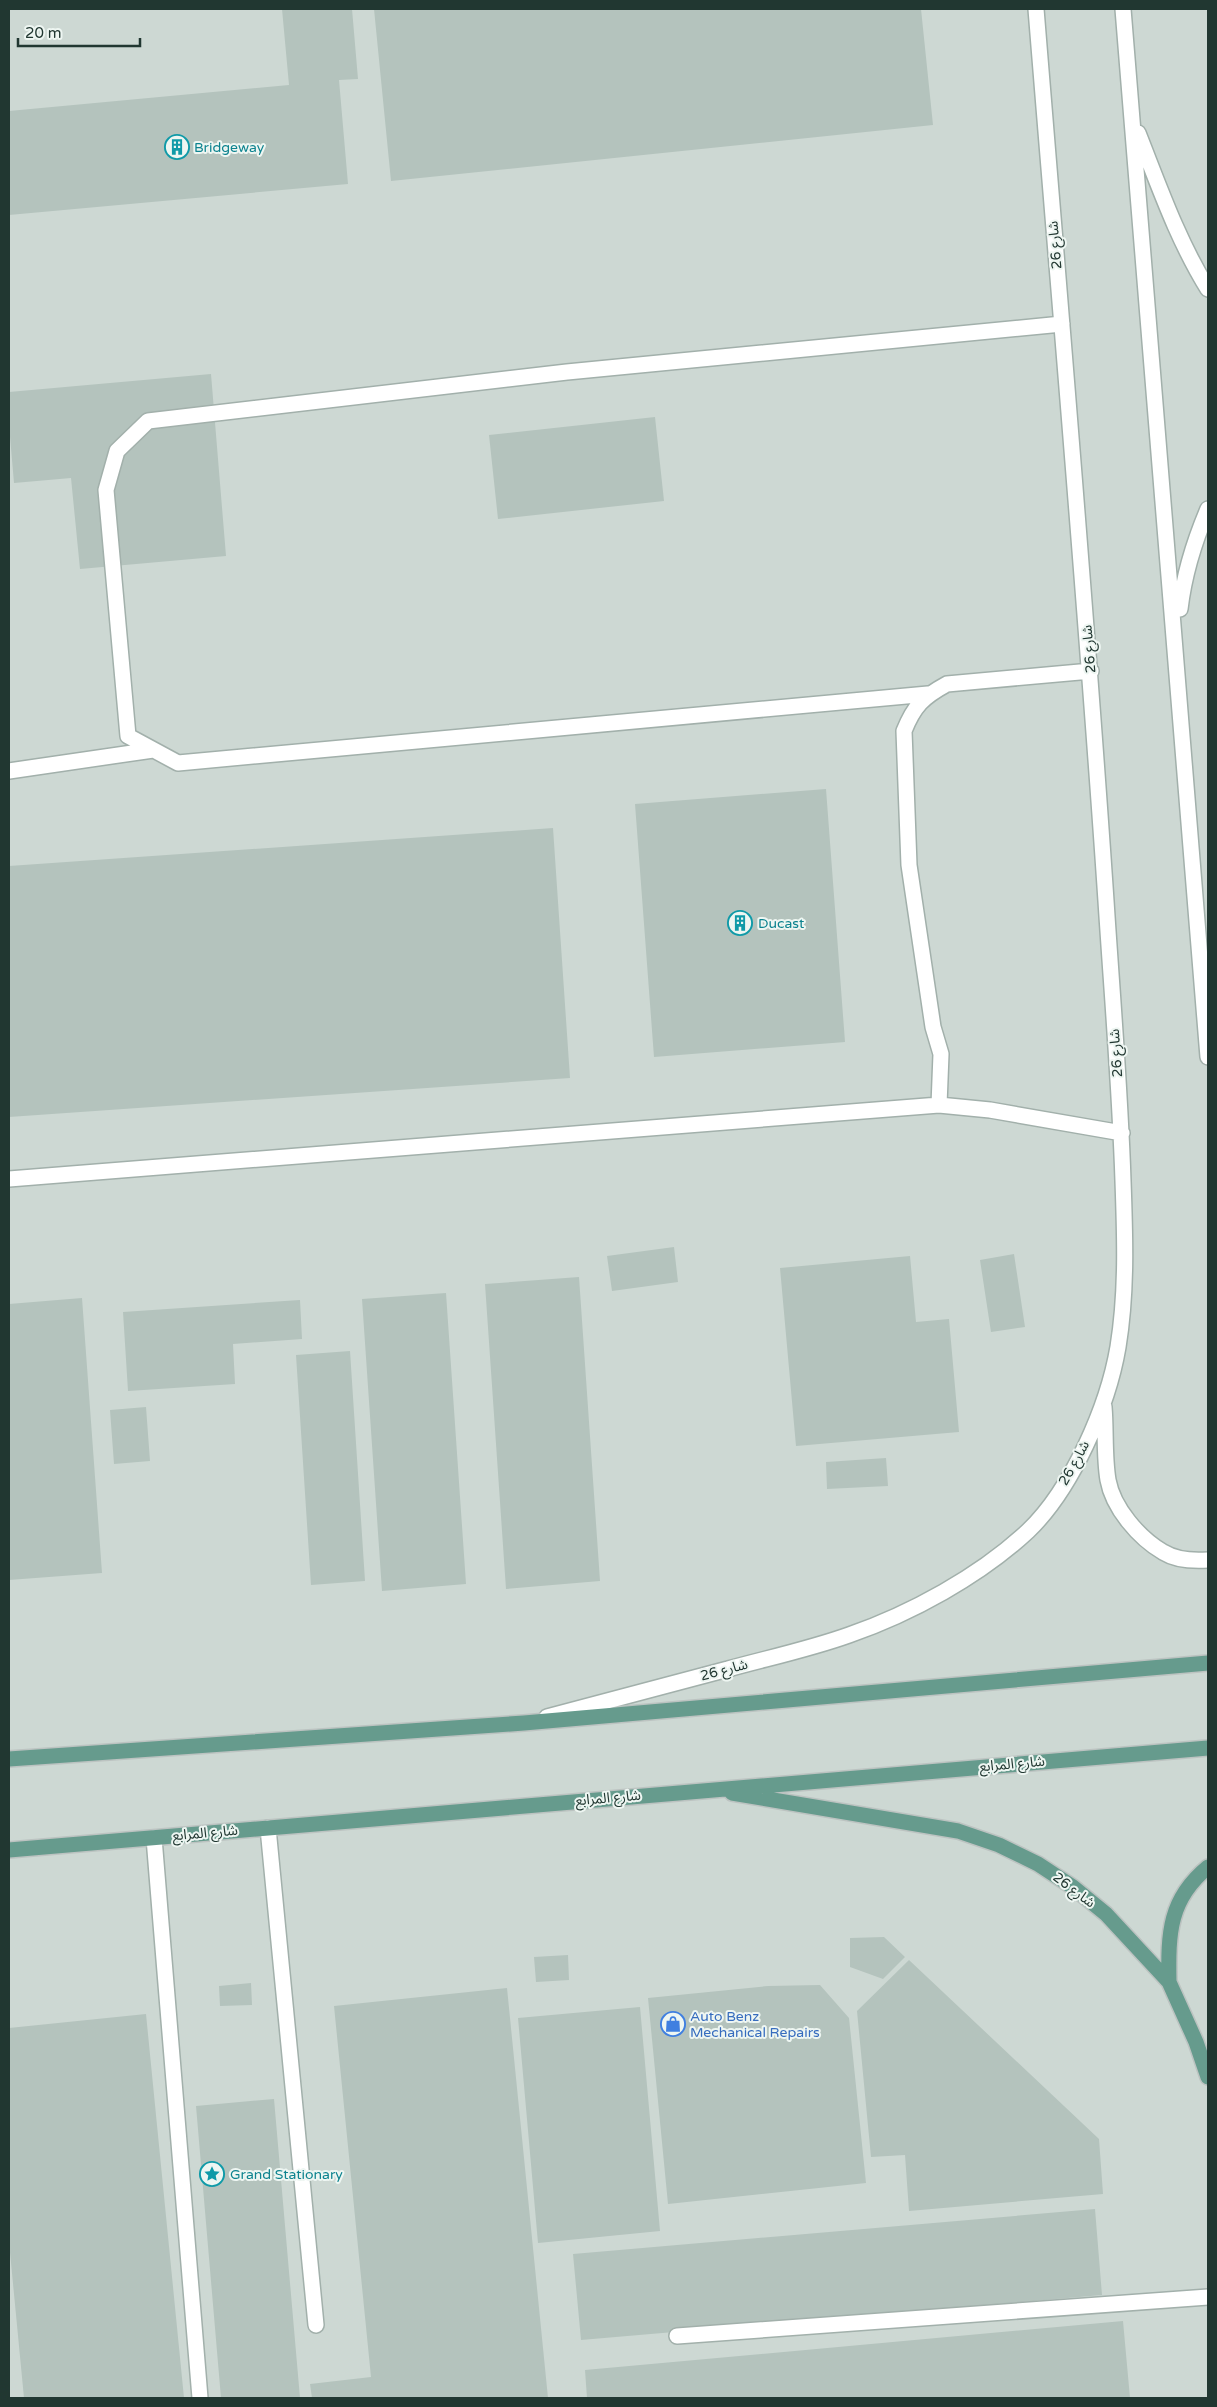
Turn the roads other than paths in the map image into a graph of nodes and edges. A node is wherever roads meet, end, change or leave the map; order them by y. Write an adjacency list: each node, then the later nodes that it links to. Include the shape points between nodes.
1 (1036, 9): 5 (street, شارع 26)
2 (1123, 9): 3 (street)
3 (1133, 121): 4 (street, via 1180,236); 7 (street, via 1152,380)
4 (1208, 289)
5 (1062, 324): 8 (street, شارع 26); 10 (street, via 567,372 148,422 117,451 106,490 128,736)
6 (1208, 509): 7 (street, via 1194,540)
7 (1176, 636): 12 (street)
8 (1091, 671): 9 (street, via 947,684); 15 (street, شارع 26)
9 (928, 694): 10 (street, via 178,763); 14 (street, via 912,711 904,731 909,865 941,1054)
10 (153, 750): 11 (street)
11 (9, 771)
12 (1206, 1013): 13 (street)
13 (1208, 1057)
14 (940, 1105): 15 (street, via 990,1110); 16 (street)
15 (1122, 1133): 17 (street, شارع 26, via 1124,1300 1117,1351)
16 (9, 1179)
17 (1104, 1400): 18 (street, via 1108,1481 1120,1510 1140,1534 1164,1553 1184,1559); 20 (street, شارع 26, via 1065,1482 1029,1530 988,1563 944,1591 898,1616 849,1635)
18 (1208, 1560)
19 (1208, 1663): 20 (main road)
20 (524, 1723): 22 (main road)
21 (1208, 1748): 23 (main road, شارع المرابع)
22 (9, 1759)
23 (707, 1790): 24 (main road, شارع المرابع); 28 (main road, شارع 26, via 924,1824 999,1845 1038,1864 1073,1887 1106,1914)
24 (268, 1828): 25 (main road, شارع المرابع); 31 (street)
25 (154, 1838): 26 (main road, شارع المرابع); 33 (street)
26 (9, 1850)
27 (1208, 1867): 28 (main road, via 1192,1880 1177,1903 1168,1955)
28 (1169, 1982): 29 (main road, شارع 26)
29 (1208, 2077)
30 (1208, 2297): 32 (street)
31 (316, 2325)
32 (676, 2336)
33 (200, 2398)

